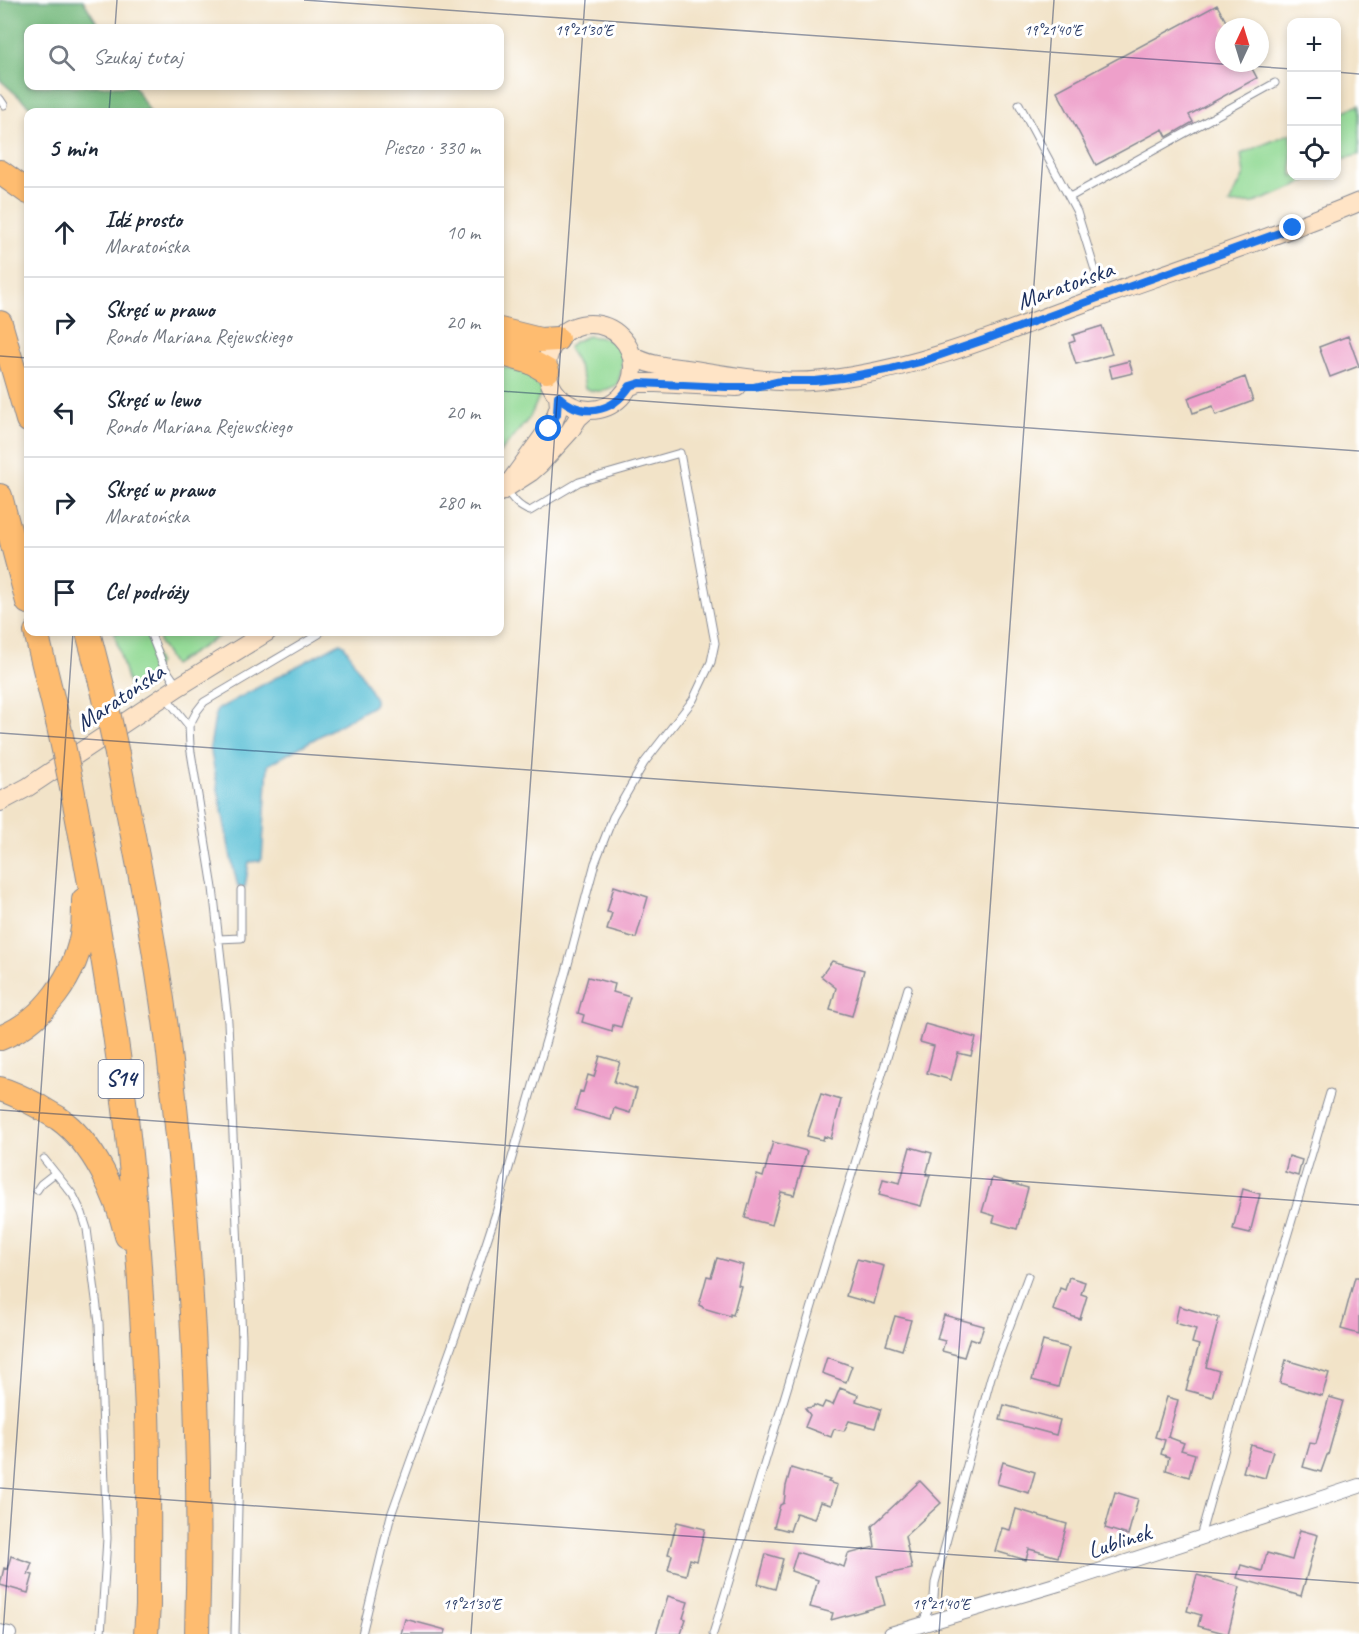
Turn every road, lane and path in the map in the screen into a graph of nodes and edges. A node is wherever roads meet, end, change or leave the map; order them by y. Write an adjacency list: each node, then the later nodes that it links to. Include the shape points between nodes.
1 (1275, 83): 5 (lane)
2 (1019, 104): 5 (lane)
3 (0, 172): 4 (highway)
4 (24, 189)
5 (1070, 197): 7 (lane)
6 (1359, 201): 7 (main road, Maratońska)
7 (1103, 296): 14 (main road, Maratońska, via 923,361 842,378)
8 (0, 323): 17 (highway)
9 (504, 331): 10 (highway, via 540,340)
10 (556, 339): 12 (main road, via 580,325 608,327 620,334); 13 (main road)
11 (504, 354): 13 (highway)
12 (633, 356): 14 (main road, Maratońska, via 645,362 721,375); 15 (main road)
13 (547, 371): 16 (main road)
14 (781, 381): 15 (main road, Maratońska, via 754,387 656,383)
15 (630, 386): 18 (main road, via 614,404)
16 (558, 396): 18 (main road, via 565,403); 19 (main road, via 554,421)
17 (24, 406)
18 (587, 411): 20 (main road, via 540,464)
19 (504, 487)
20 (504, 489)
21 (504, 492): 53 (lane, via 530,511 579,482 680,453 715,643 711,663 693,700 644,764 613,817 595,863 496,1213 391,1515)
22 (0, 496): 23 (highway)
23 (24, 587)
24 (37, 636): 32 (highway, S14, bridge)
25 (89, 636): 51 (highway, S14, bridge, via 142,880 166,1033 191,1302 199,1458)
26 (152, 636): 29 (lane)
27 (261, 636): 29 (main road, Maratońska)
28 (316, 636): 30 (lane, via 204,702)
29 (172, 692): 30 (lane); 31 (main road, Maratońska)
30 (189, 726): 34 (lane)
31 (0, 802)
32 (87, 862): 36 (highway, via 82,930 66,979 51,1002 29,1023); 43 (highway, S14, via 120,1072)
33 (241, 890): 34 (lane, via 241,938)
34 (219, 939): 52 (lane, via 228,1022 242,1339)
35 (908, 988): 54 (lane)
36 (0, 1038)
37 (0, 1089): 43 (highway, via 14,1092 60,1119 83,1142 104,1173 122,1218)
38 (1330, 1093): 45 (lane)
39 (44, 1159): 40 (lane)
40 (55, 1173): 41 (lane); 49 (lane, via 73,1195 87,1229 99,1323 107,1538)
41 (37, 1190)
42 (1028, 1276): 46 (lane, via 992,1377 934,1597)
43 (141, 1298): 50 (highway, S14, via 147,1413)
44 (1359, 1486): 45 (street, Lublinek)
45 (1199, 1538): 46 (street, Lublinek)
46 (922, 1625): 55 (street, Lublinek)
47 (0, 1632): 48 (street)
48 (9, 1634)
49 (101, 1634)
50 (146, 1634)
51 (197, 1634)
52 (235, 1634)
53 (362, 1634)
54 (713, 1634)
55 (891, 1634)

